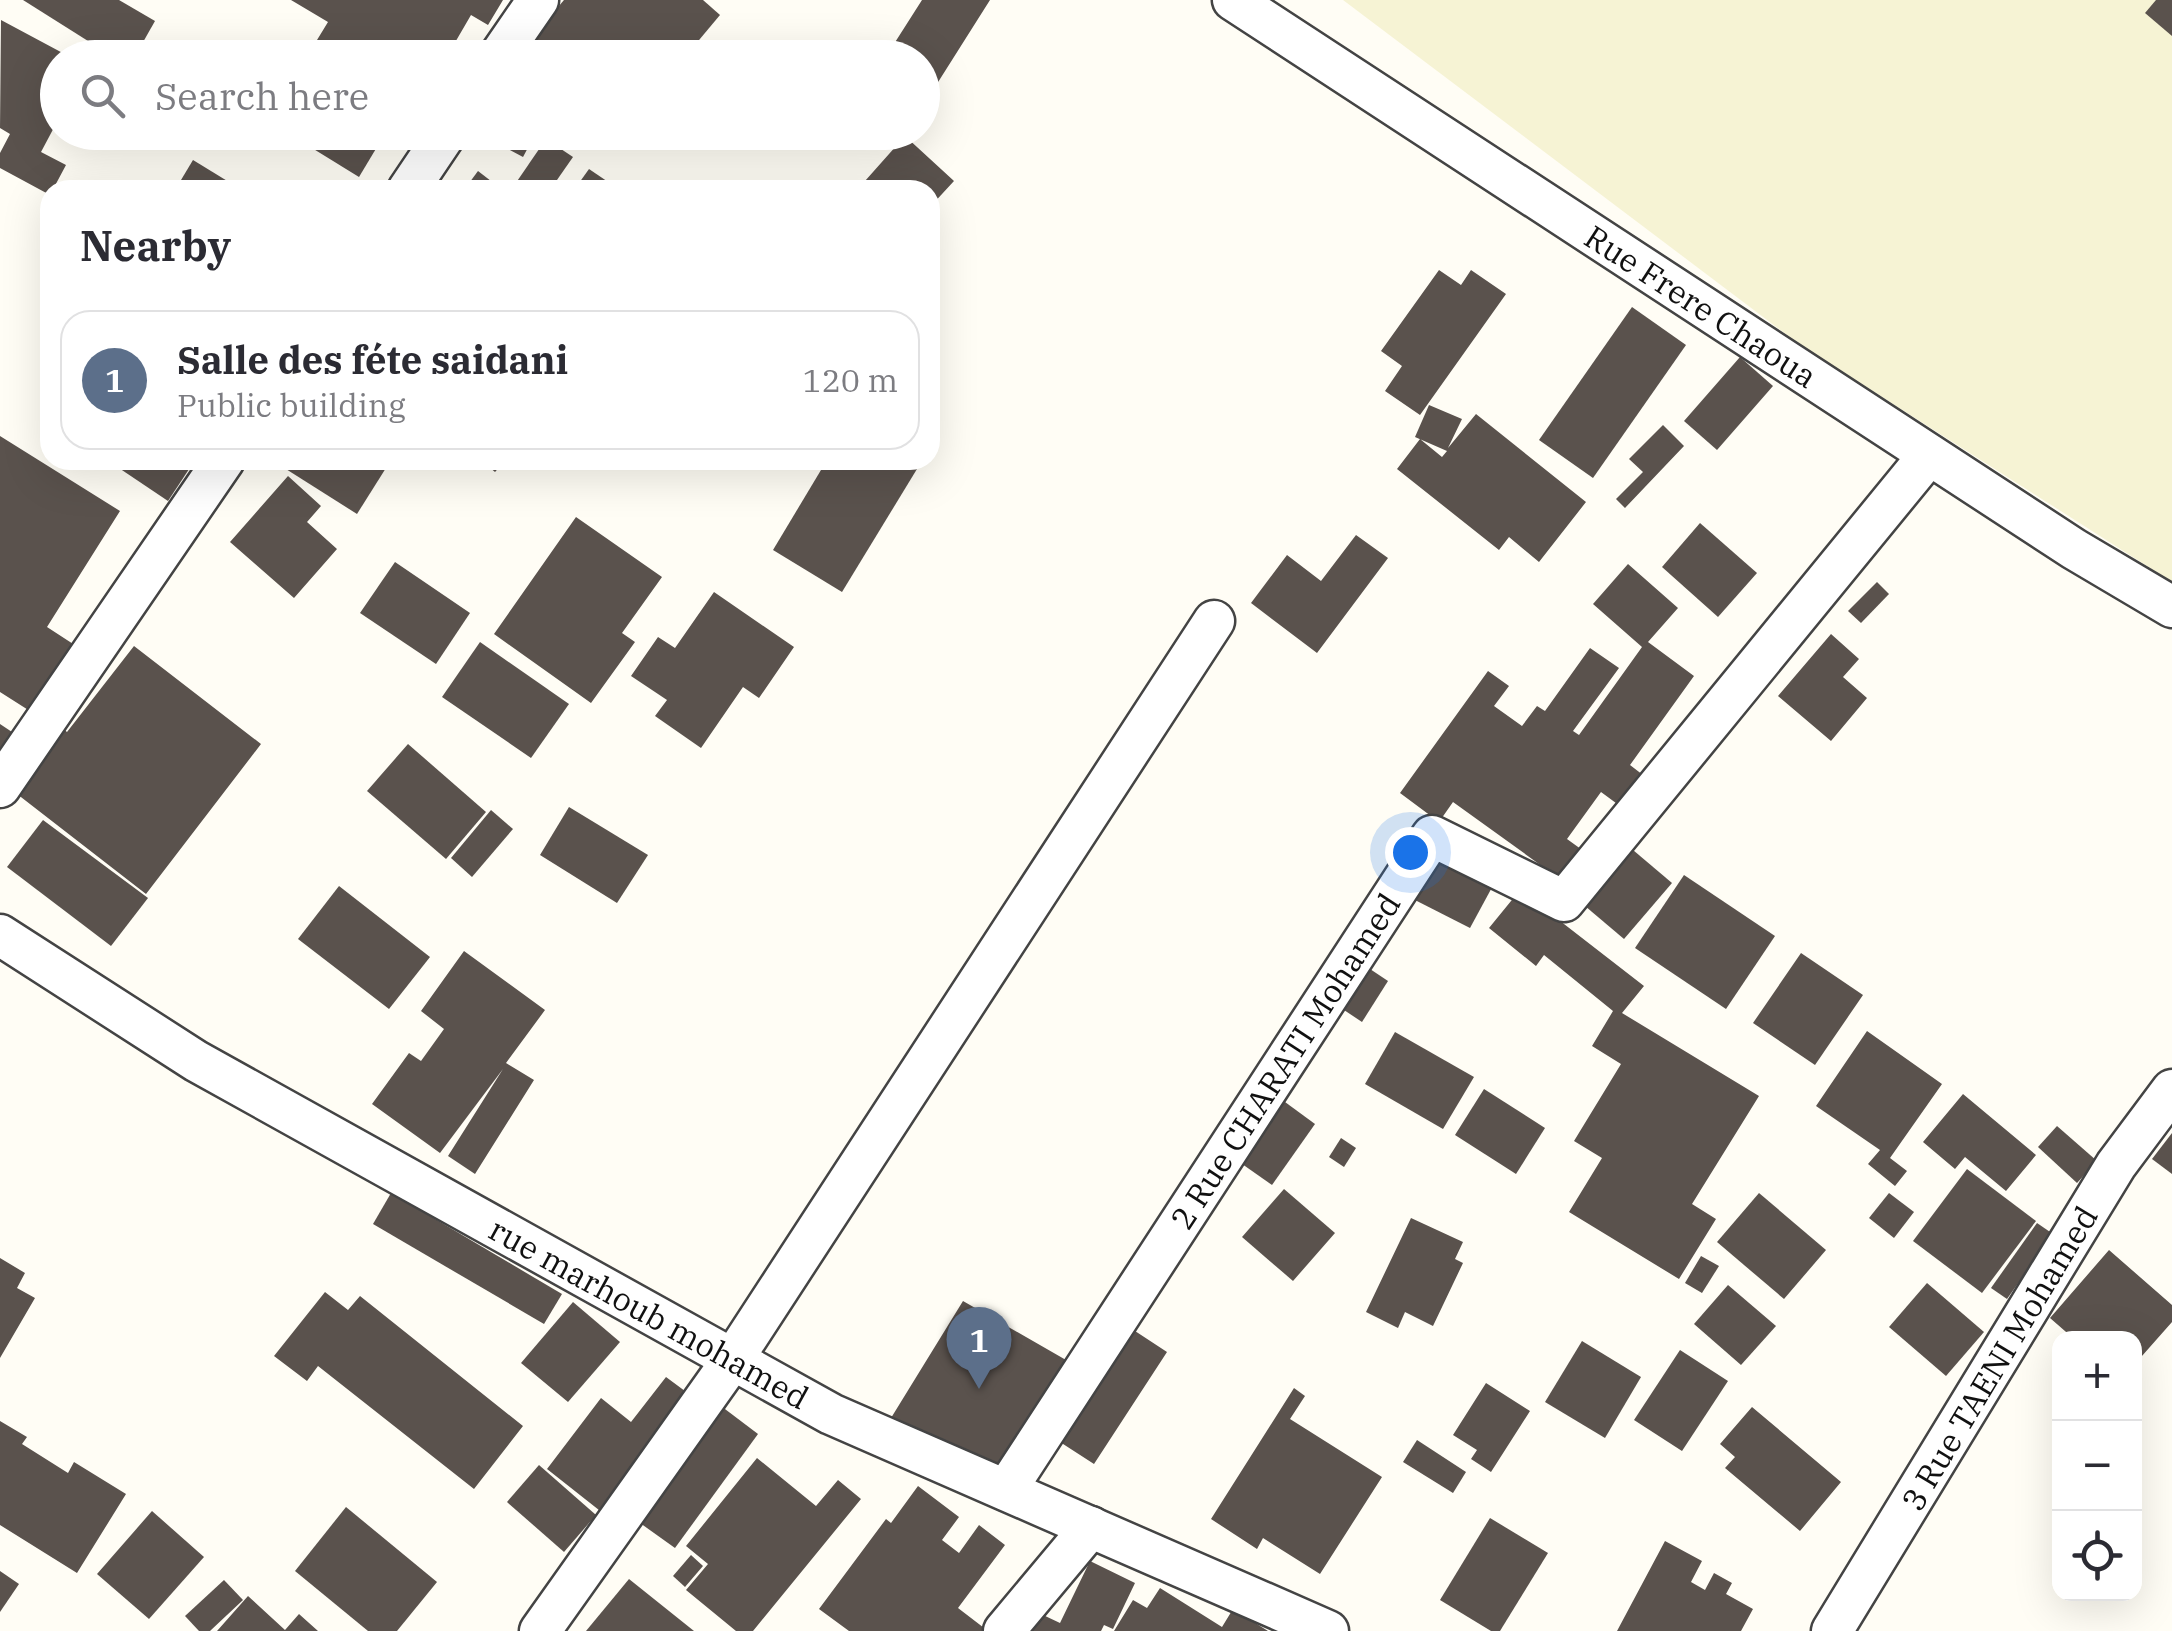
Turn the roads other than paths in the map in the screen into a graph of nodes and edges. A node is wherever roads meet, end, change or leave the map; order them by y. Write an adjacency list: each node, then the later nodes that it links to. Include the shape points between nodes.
1 (538, 0): 3 (street)
2 (1233, 0): 6 (street, Rue Frere Chaoua)
3 (510, 40)
4 (435, 150): 5 (street)
5 (415, 180)
6 (1929, 454): 8 (street, Rue Frere Chaoua); 14 (street, 2 Rue CHARATI Mohamed, via 1564,901 1432,836)
7 (217, 470): 10 (street)
8 (2172, 607)
9 (1214, 622): 13 (street)
10 (0, 788)
11 (0, 935): 13 (street, rue marhoub mohamed, via 196,1061)
12 (2172, 1090): 19 (street, 3 Rue TAENI Mohamed, via 2116,1165)
13 (733, 1359): 14 (street, rue marhoub mohamed, via 830,1414); 16 (street)
14 (1006, 1490): 15 (street, rue marhoub mohamed)
15 (1091, 1527): 17 (street); 18 (street, rue marhoub mohamed)
16 (540, 1631)
17 (1004, 1631)
18 (1328, 1631)
19 (1832, 1631)

